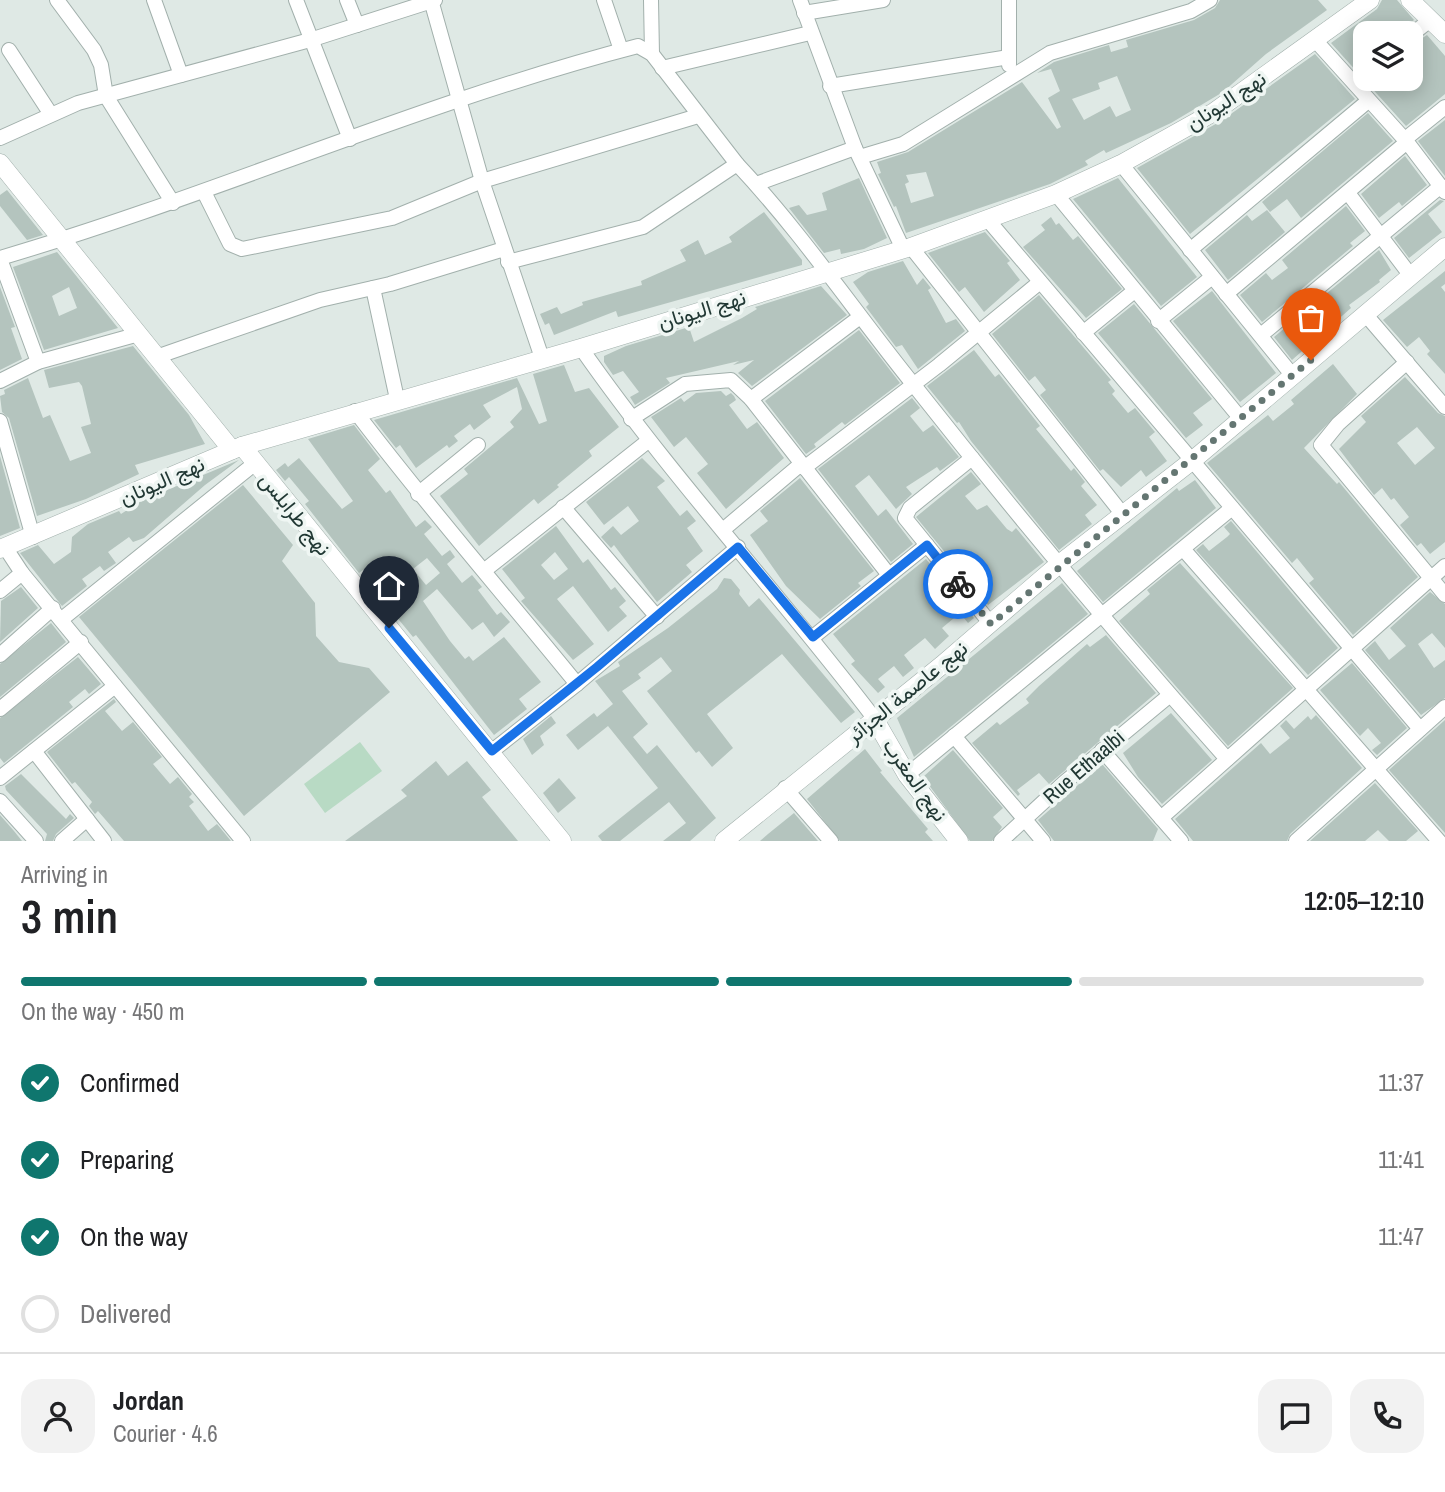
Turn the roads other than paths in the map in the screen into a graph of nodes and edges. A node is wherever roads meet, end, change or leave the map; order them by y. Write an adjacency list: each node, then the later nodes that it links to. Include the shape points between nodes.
1 (57, 0): 30 (street, via 94,50)
2 (154, 0): 26 (street)
3 (296, 0): 19 (street)
4 (347, 0): 15 (street)
5 (604, 0): 22 (street)
6 (651, 0): 23 (street)
7 (883, 0): 13 (street)
8 (1009, 0): 24 (street)
9 (1210, 0): 27 (street, via 1191,11 1050,53)
10 (1370, 0): 20 (street, نهج اليونان)
11 (1410, 0): 14 (street)
12 (432, 1): 15 (street); 31 (street)
13 (802, 7): 17 (street)
14 (1430, 20): 16 (street); 18 (street)
15 (357, 25): 19 (street)
16 (1423, 26)
17 (810, 33): 25 (street); 29 (street)
18 (1445, 34)
19 (310, 40): 26 (street); 37 (street)
20 (1315, 40): 28 (street); 42 (street, نهج اليونان, via 1214,112)
21 (9, 50): 34 (street)
22 (621, 50): 23 (street, via 638,46); 31 (street)
23 (652, 54): 25 (street)
24 (1009, 57): 27 (street); 29 (street)
25 (662, 68): 35 (street)
26 (181, 75): 30 (street)
27 (1010, 79): 39 (street, via 902,144)
28 (1352, 82): 32 (street)
29 (830, 86): 39 (street)
30 (106, 96): 34 (street); 49 (street)
31 (459, 99): 37 (street); 43 (street)
32 (1368, 101): 38 (street); 55 (street)
33 (1445, 107): 38 (street)
34 (50, 113): 36 (street)
35 (698, 116): 41 (street); 43 (street)
36 (0, 138)
37 (350, 139): 46 (street)
38 (1405, 141): 45 (street); 47 (street)
39 (857, 153): 44 (street); 54 (street)
40 (0, 163): 52 (street, نهج طرابلس)
41 (737, 164): 44 (street); 56 (street, via 643,227)
42 (1121, 164): 48 (street, نهج اليونان); 55 (street)
43 (482, 181): 46 (street, via 392,218 242,249 230,244); 56 (street)
44 (756, 184): 58 (street)
45 (1443, 188): 51 (street)
46 (204, 192): 49 (street)
47 (1348, 193): 51 (street); 64 (street)
48 (1056, 194): 50 (street, نهج اليونان); 63 (street)
49 (173, 203): 52 (street)
50 (988, 220): 54 (street, نهج اليونان); 61 (street)
51 (1380, 236): 59 (street); 71 (street)
52 (64, 240): 57 (street); 70 (street, نهج طرابلس)
53 (1445, 247): 59 (street, نهج عاصمة الجزائر)
54 (907, 248): 58 (street, نهج اليونان); 68 (street)
55 (1190, 250): 60 (street)
56 (506, 255): 62 (street); 74 (street)
57 (0, 258): 75 (street)
58 (827, 271): 66 (street); 72 (street, نهج اليونان)
59 (1411, 276): 65 (street, نهج عاصمة الجزائر)
60 (1212, 277): 64 (street); 67 (street)
61 (1040, 282): 68 (street); 69 (street)
62 (373, 288): 73 (street, via 320,300); 80 (street)
63 (1133, 292): 67 (street); 69 (street)
64 (1226, 294): 71 (street)
65 (1366, 315): 76 (street); 77 (street, نهج عاصمة الجزائر)
66 (860, 317): 79 (street); 81 (street)
67 (1158, 321): 85 (street)
68 (978, 333): 79 (street); 97 (street)
69 (1083, 333): 91 (street)
70 (139, 334): 73 (street, نهج طرابلس); 75 (street)
71 (1261, 335): 77 (street)
72 (581, 348): 74 (street, نهج اليونان); 84 (street)
73 (156, 357): 89 (street, نهج طرابلس)
74 (542, 358): 80 (street, نهج اليونان)
75 (38, 362): 78 (street)
76 (1407, 362): 82 (street); 109 (street, via 1321,445)
77 (1293, 376): 85 (street, نهج عاصمة الجزائر)
78 (0, 381)
79 (912, 384): 90 (street); 93 (street)
80 (397, 399): 83 (street, نهج اليونان)
81 (751, 399): 84 (street, via 731,380 685,384); 93 (street)
82 (1445, 407)
83 (355, 411): 89 (street, نهج اليونان); 94 (street)
84 (631, 419): 87 (street)
85 (1241, 419): 91 (street, نهج عاصمة الجزائر)
86 (0, 421): 99 (street)
87 (648, 441): 95 (street); 98 (street)
88 (478, 446): 94 (street)
89 (237, 448): 92 (street, نهج طرابلس); 99 (street, نهج اليونان)
90 (972, 458): 100 (street, via 907,513 906,521); 104 (street)
91 (1193, 460): 96 (street); 97 (street, نهج عاصمة الجزائر)
92 (254, 464): 112 (street); 131 (street, نهج طرابلس)
93 (802, 466): 98 (street); 108 (street)
94 (418, 494): 106 (street)
95 (563, 507): 106 (street); 114 (street)
96 (1232, 508): 103 (street); 118 (street)
97 (1124, 516): 104 (street, نهج عاصمة الجزائر)
98 (724, 529): 101 (street)
99 (33, 537): 102 (street, نهج اليونان)
100 (927, 545): 108 (street); 115 (street)
101 (738, 547): 114 (street); 116 (street)
102 (3, 548): 107 (street)
103 (1184, 550): 113 (street); 122 (street)
104 (1058, 565): 113 (street); 115 (street, نهج عاصمة الجزائر)
105 (1445, 566): 109 (street)
106 (485, 570): 120 (street)
107 (22, 573): 110 (street); 112 (street)
108 (889, 575): 116 (street)
109 (1431, 579): 111 (street); 118 (street)
110 (0, 592)
111 (1445, 595)
112 (57, 613): 117 (street); 119 (street)
113 (1104, 615): 123 (street); 128 (street)
114 (657, 617): 120 (street)
115 (991, 624): 126 (street, نهج عاصمة الجزائر)
116 (813, 637): 126 (street)
117 (81, 642): 121 (street); 125 (street)
118 (1352, 647): 122 (street); 127 (street)
119 (0, 654)
120 (576, 684): 131 (street)
121 (115, 686): 130 (street); 144 (street)
122 (1307, 687): 132 (street); 133 (street)
123 (1170, 695): 129 (street, Rue Ethaalbi); 132 (street)
124 (1445, 707): 127 (street)
125 (0, 709)
126 (874, 718): 134 (street, نهج المغرب); 136 (street, نهج عاصمة الجزائر)
127 (1420, 729): 133 (street)
128 (954, 736): 134 (street); 140 (street)
129 (1102, 750): 139 (street); 140 (street, Rue Ethaalbi)
130 (34, 751): 135 (street); 138 (street)
131 (492, 751): 145 (street, نهج طرابلس)
132 (1227, 759): 139 (street)
133 (1374, 768): 152 (street); 153 (street)
134 (907, 775): 148 (street, نهج المغرب)
135 (0, 778)
136 (785, 788): 146 (street, نهج عاصمة الجزائر); 147 (street)
137 (0, 801): 141 (street)
138 (87, 818): 142 (street); 143 (street)
139 (1161, 818): 151 (street)
140 (1023, 819): 149 (street, Rue Ethaalbi); 150 (street)
141 (36, 841)
142 (62, 841)
143 (104, 841)
144 (243, 841)
145 (562, 841)
146 (724, 841)
147 (831, 841)
148 (959, 841)
149 (1001, 841)
150 (1043, 841)
151 (1181, 841)
152 (1296, 841)
153 (1439, 841)

